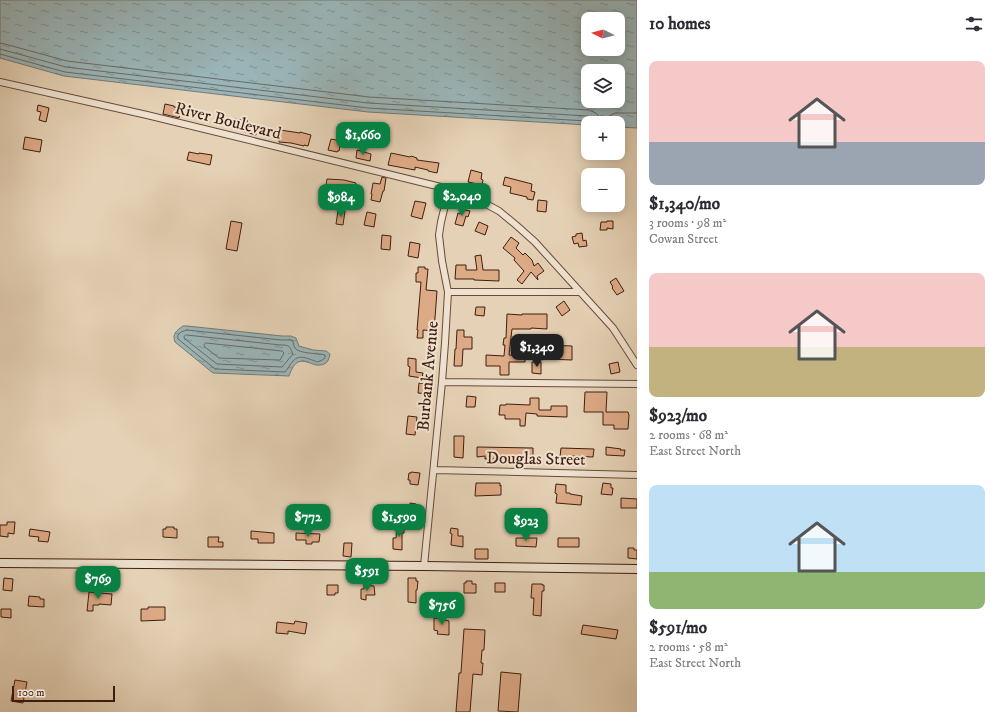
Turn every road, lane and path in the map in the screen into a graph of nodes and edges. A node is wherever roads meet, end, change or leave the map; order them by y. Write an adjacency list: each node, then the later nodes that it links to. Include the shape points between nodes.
1 (0, 82): 2 (street, River Boulevard, via 147,115)
2 (448, 189): 3 (street, Burbank Avenue, via 439,235); 4 (street, River Boulevard, via 475,198 516,224)
3 (448, 292): 4 (street); 6 (street, Burbank Avenue)
4 (580, 292): 5 (street, River Boulevard, via 613,328)
5 (637, 365)
6 (442, 382): 7 (street); 8 (street, Burbank Avenue)
7 (637, 384)
8 (434, 470): 9 (street, Douglas Street); 11 (street, Burbank Avenue)
9 (637, 475)
10 (0, 563): 11 (main road)
11 (424, 566): 12 (main road)
12 (637, 569)

